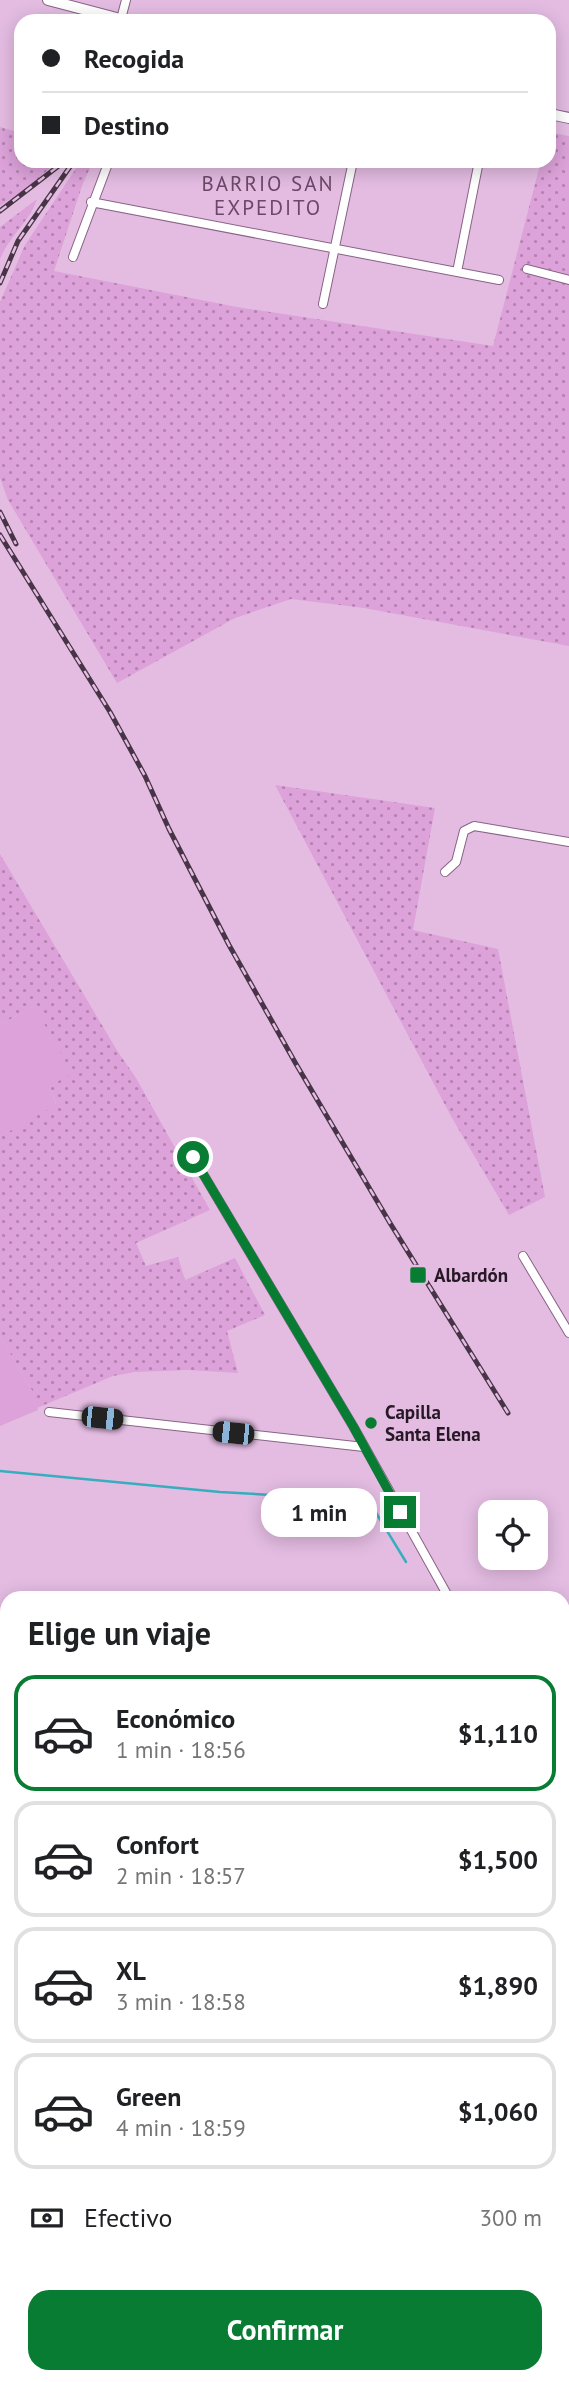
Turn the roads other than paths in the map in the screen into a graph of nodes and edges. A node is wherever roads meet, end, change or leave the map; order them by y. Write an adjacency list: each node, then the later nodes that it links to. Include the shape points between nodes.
1 (48, 0): 2 (main road)
2 (102, 14)
3 (106, 168): 6 (street)
4 (351, 168): 7 (street)
5 (478, 168): 10 (street)
6 (92, 202): 7 (street); 8 (street)
7 (334, 249): 10 (street); 13 (street)
8 (73, 257)
9 (527, 269): 12 (street)
10 (457, 272): 11 (street)
11 (499, 280)
12 (569, 280)
13 (323, 304)
14 (569, 842): 15 (street, via 474,826 464,831 456,862)
15 (445, 872)
16 (193, 1157): 20 (street)
17 (523, 1256): 18 (street)
18 (569, 1333)
19 (49, 1412): 20 (street)
20 (364, 1447): 21 (street)
21 (445, 1591)

